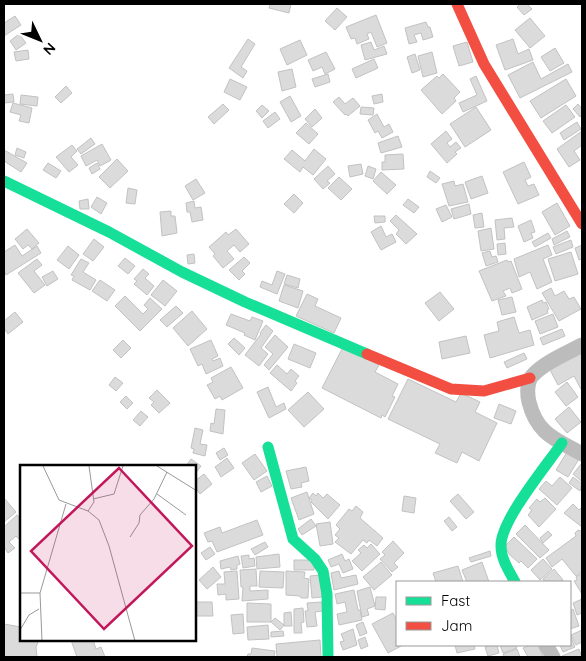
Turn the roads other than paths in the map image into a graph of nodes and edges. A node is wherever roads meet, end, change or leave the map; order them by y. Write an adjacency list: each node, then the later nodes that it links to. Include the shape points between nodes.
1 (457, 4): 3 (street, via 484,64)
2 (4, 181): 5 (street, via 237,298 451,389 484,391)
3 (582, 224)
4 (582, 346): 5 (street, via 542,367)
5 (530, 378): 6 (street, via 527,395 532,416 547,435)
6 (562, 443): 8 (street); 9 (street, via 507,524 501,542 502,556)
7 (268, 447): 11 (street, via 293,538 323,571 329,609)
8 (582, 454)
9 (514, 581)
10 (547, 646): 12 (street)
11 (328, 657)
12 (553, 657)

